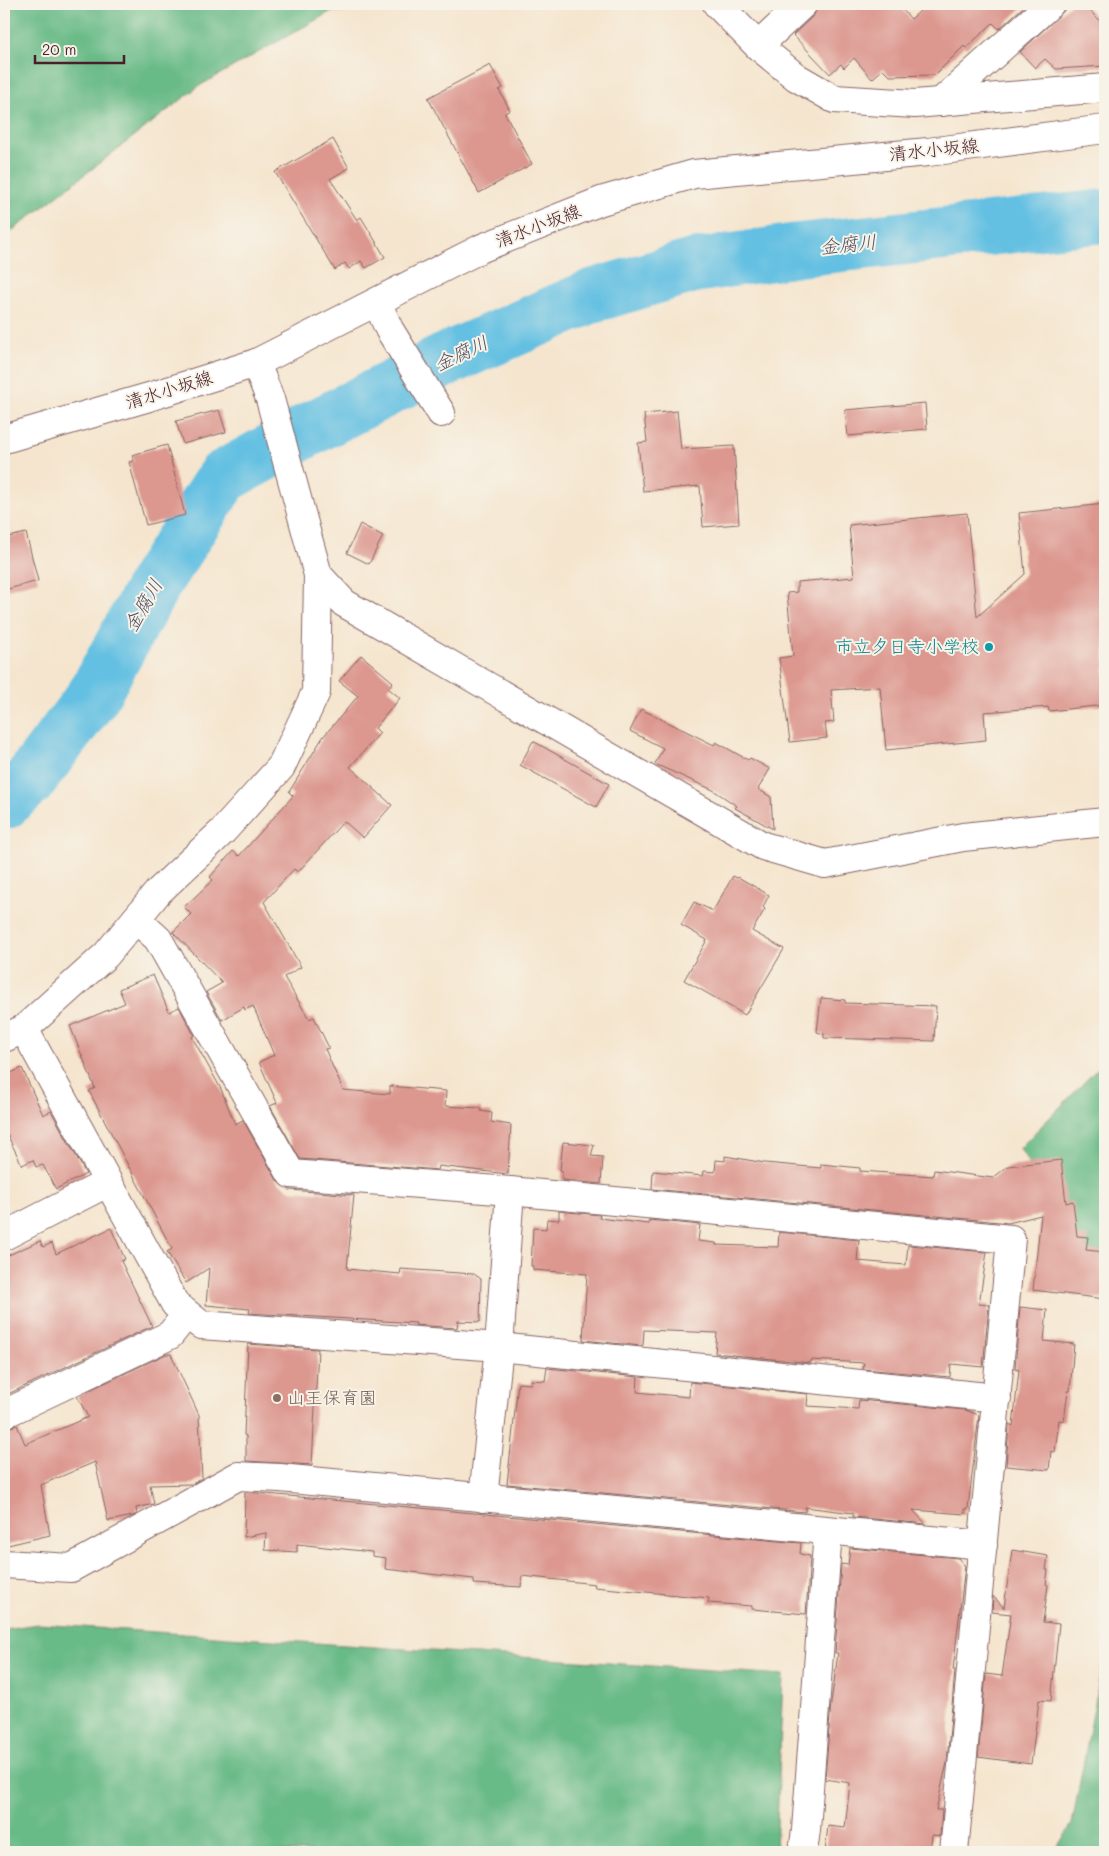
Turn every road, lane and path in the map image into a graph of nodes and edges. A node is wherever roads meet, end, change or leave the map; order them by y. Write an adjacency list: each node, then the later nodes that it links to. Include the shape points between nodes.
1 (717, 4): 4 (street)
2 (804, 4): 4 (street)
3 (1050, 4): 6 (street)
4 (758, 46): 6 (street, via 796,77 834,99 915,104)
5 (1105, 88): 6 (street)
6 (941, 102)
7 (1105, 129): 8 (street, 清水小坂線, via 928,152 694,174 601,201 482,248)
8 (377, 302): 9 (street, 清水小坂線); 10 (street)
9 (256, 362): 11 (street, 清水小坂線); 12 (street, via 270,399)
10 (441, 413)
11 (4, 439)
12 (318, 575): 13 (street, via 344,603 763,846 825,864 963,837); 14 (street, via 316,692 281,767 222,831 158,892)
13 (1105, 822)
14 (136, 919): 15 (street, via 106,955); 17 (street, via 158,939 291,1174)
15 (14, 1034): 16 (street)
16 (107, 1183): 18 (street); 19 (street, via 175,1304)
17 (510, 1191): 20 (street); 21 (street, via 1011,1239)
18 (4, 1236)
19 (186, 1315): 20 (street, via 201,1325); 22 (street, via 170,1335)
20 (499, 1347): 21 (street); 23 (street)
21 (997, 1398): 25 (street)
22 (4, 1414)
23 (483, 1498): 24 (street); 26 (street, via 238,1476 71,1568)
24 (828, 1531): 25 (street); 27 (street)
25 (983, 1546): 28 (street)
26 (4, 1564)
27 (803, 1852)
28 (954, 1852)

